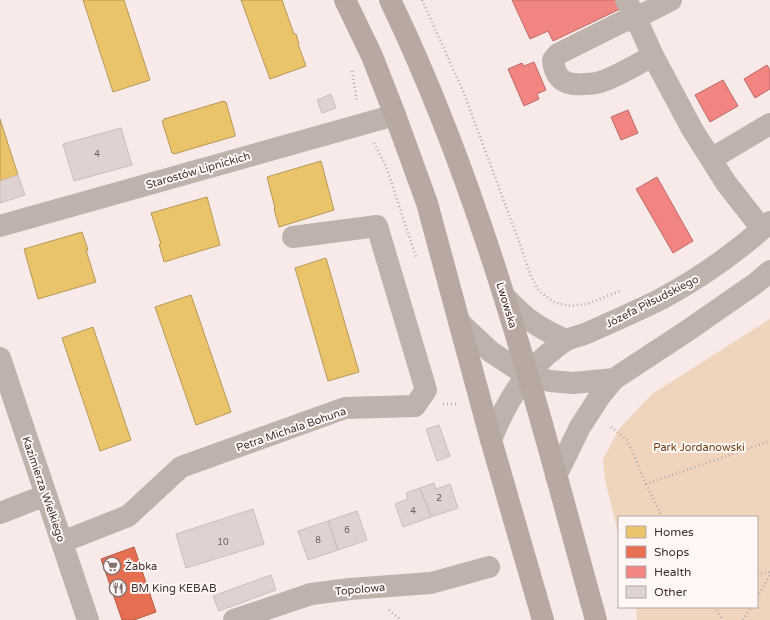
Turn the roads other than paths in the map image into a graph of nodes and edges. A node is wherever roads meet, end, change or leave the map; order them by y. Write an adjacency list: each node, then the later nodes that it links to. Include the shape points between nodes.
1 (345, 0): 6 (main road, via 372,56)
2 (390, 0): 13 (main road, Lwowska, via 447,133 475,206)
3 (671, 0): 4 (street)
4 (631, 9): 5 (street); 5 (street, via 622,22 558,54 553,60 556,72 564,82 591,84 602,82)
5 (653, 56): 8 (street)
6 (395, 114): 9 (street, Starostów Lipnickich); 14 (main road, via 427,203)
7 (770, 124): 8 (street)
8 (711, 159): 10 (street, via 726,184)
9 (0, 226)
10 (766, 226): 15 (street, Józefa Piłsudskiego, via 697,279 618,319)
11 (293, 237): 23 (street, Petra Michala Bohuna, via 377,226 426,390 415,406 345,408 181,467 128,516)
12 (770, 271): 18 (street, via 693,327)
13 (505, 297): 15 (street, via 531,322); 17 (main road, Lwowska)
14 (459, 322): 17 (street, via 491,352); 19 (main road)
15 (566, 340): 17 (street, Józefa Piłsudskiego, via 546,356)
16 (0, 358): 21 (street, Kazimierza Wielkiego)
17 (528, 376): 18 (street, via 573,383); 19 (street, Józefa Piłsudskiego, via 509,401); 20 (main road, Lwowska)
18 (614, 379): 20 (street, via 580,427)
19 (491, 440): 27 (main road)
20 (556, 476): 28 (main road, Lwowska)
21 (46, 495): 22 (street); 23 (street, Kazimierza Wielkiego)
22 (0, 513)
23 (62, 542): 25 (street, Kazimierza Wielkiego)
24 (489, 567): 26 (street, Topolowa, via 431,583 311,594)
25 (88, 620)
26 (234, 620)
27 (543, 620)
28 (596, 620)

